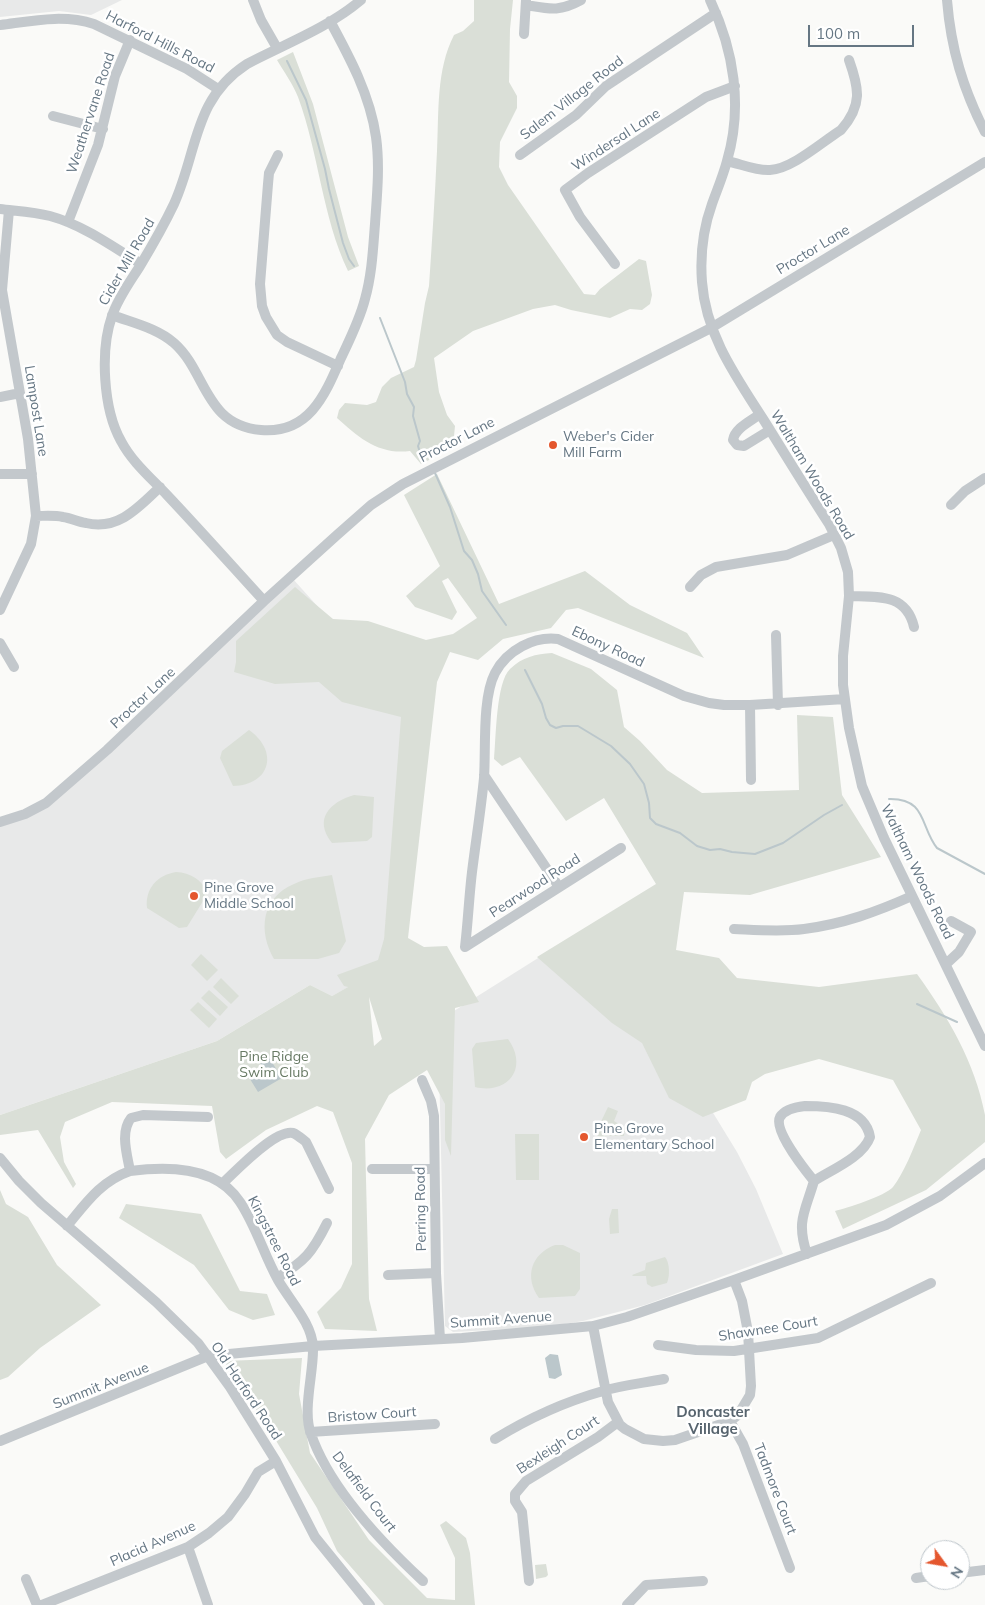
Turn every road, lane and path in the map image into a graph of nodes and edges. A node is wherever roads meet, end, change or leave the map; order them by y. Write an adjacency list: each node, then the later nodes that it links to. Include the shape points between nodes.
1 (252, 0): 12 (street)
2 (361, 0): 8 (street, Cider Mill Road)
3 (581, 0): 6 (street, via 556,10)
4 (710, 0): 7 (street, Waltham Woods Road)
5 (947, 0): 18 (street, via 958,69)
6 (526, 3): 10 (street)
7 (716, 13): 14 (street, Waltham Woods Road, via 732,60); 20 (street, Salem Village Road, via 606,86 576,115)
8 (330, 21): 12 (street, Cider Mill Road); 30 (street, via 367,98 378,163 369,283 360,316)
9 (0, 25): 11 (street, Harford Hills Road, via 71,18)
10 (524, 34)
11 (130, 40): 15 (street, Harford Hills Road); 17 (street, Weathervane Road, via 115,76)
12 (277, 48): 15 (street, Cider Mill Road, via 236,71)
13 (849, 60): 21 (street, via 856,81 857,102 841,130 780,169 760,169)
14 (735, 86): 21 (street, Waltham Woods Road, via 735,118); 26 (street, Windersal Lane, via 706,98 565,190)
15 (218, 89): 25 (street, Cider Mill Road, via 203,114 175,202)
16 (53, 116): 17 (street)
17 (103, 129): 24 (street, Weathervane Road)
18 (985, 132)
19 (278, 155): 30 (street, via 268,184 260,284 262,306 277,335)
20 (520, 155)
21 (728, 161): 29 (street, Waltham Woods Road, via 711,206 703,248 702,282)
22 (985, 162): 29 (street, Proctor Lane)
23 (4, 210): 24 (street, via 35,213); 27 (street, Lampost Lane)
24 (68, 222): 25 (street)
25 (141, 264): 28 (street, Cider Mill Road)
26 (614, 264)
27 (3, 311): 31 (street, Lampost Lane)
28 (112, 315): 30 (street, via 153,330 174,343 217,409 249,428 272,430 302,420 319,404); 38 (street, Cider Mill Road, via 105,369 114,425 129,454)
29 (711, 328): 33 (street, Waltham Woods Road); 44 (street, Proctor Lane, via 403,484 357,517)
30 (338, 366)
31 (20, 393): 32 (street); 36 (street, Lampost Lane)
32 (0, 397)
33 (760, 414): 34 (street, Waltham Woods Road); 34 (street, via 738,430 733,440 737,446 744,446)
34 (770, 430): 41 (street, Waltham Woods Road)
35 (0, 474): 36 (street)
36 (32, 474): 40 (street, Lampost Lane)
37 (985, 478): 39 (street)
38 (160, 487): 40 (street, via 125,518 107,524); 44 (street, Cider Mill Road)
39 (951, 505)
40 (36, 516): 45 (street, Lampost Lane, via 31,544)
41 (834, 535): 42 (street, via 786,555 716,567); 43 (street, Waltham Woods Road, via 845,559)
42 (690, 587)
43 (849, 596): 46 (street, via 879,597 898,602 912,616); 50 (street, Waltham Woods Road, via 843,656)
44 (264, 601): 55 (street, Proctor Lane, via 108,750 52,797 31,811)
45 (1, 607)
46 (914, 627)
47 (776, 635): 52 (street)
48 (0, 643): 49 (street)
49 (14, 667)
50 (844, 699): 52 (street, Ebony Road); 58 (street, Waltham Woods Road, via 866,796)
51 (750, 705): 52 (street, Ebony Road); 53 (street, Ebony Road, via 724,705 684,696 563,641 542,639 516,649 504,659 495,674 489,693); 54 (street)
52 (778, 705)
53 (484, 775): 57 (street); 61 (street, Ebony Road)
54 (751, 780)
55 (0, 822)
56 (621, 848): 57 (street, Pearwood Road)
57 (559, 887): 61 (street, Pearwood Road)
58 (912, 896): 60 (street, via 868,915 838,923 802,929); 62 (street, Waltham Woods Road)
59 (951, 921): 62 (street, via 971,932 959,952)
60 (734, 929)
61 (465, 947)
62 (946, 964): 63 (street, Waltham Woods Road)
63 (985, 1046)
64 (422, 1080): 69 (street, Perring Road, via 434,1116)
65 (208, 1117): 70 (street, via 143,1115 131,1118 125,1134)
66 (0, 1158): 75 (street, Old Harford Road, via 29,1191)
67 (985, 1163): 76 (street, Summit Avenue, via 913,1212)
68 (372, 1169): 69 (street)
69 (434, 1169): 77 (street, Perring Road)
70 (130, 1171): 72 (street, Kingstree Road, via 179,1169); 75 (street, Kingstree Road, via 103,1184)
71 (814, 1181): 71 (street, via 868,1144 869,1130 855,1114 805,1106 788,1110 781,1116 778,1124 782,1135); 76 (street, via 801,1225)
72 (223, 1183): 73 (street, via 261,1147 283,1134 292,1133 306,1142); 79 (street, Kingstree Road, via 241,1202)
73 (329, 1189)
74 (327, 1223): 79 (street, via 308,1256)
75 (67, 1226): 87 (street, Old Harford Road, via 162,1308)
76 (806, 1254): 80 (street, Summit Avenue)
77 (436, 1273): 78 (street); 83 (street, Perring Road)
78 (388, 1275)
79 (277, 1278): 85 (street, Kingstree Road, via 304,1320)
80 (734, 1280): 82 (street, Summit Avenue); 86 (street, via 745,1317)
81 (931, 1283): 86 (street, Shawnee Court, via 818,1338)
82 (593, 1326): 83 (street, Summit Avenue); 89 (street)
83 (440, 1339): 85 (street, Summit Avenue)
84 (658, 1344): 86 (street, Shawnee Court, via 711,1351)
85 (313, 1346): 87 (street, Summit Avenue); 93 (street, Delafield Court, via 309,1382)
86 (748, 1348): 90 (street, via 750,1395 738,1415)
87 (208, 1356): 95 (street, Summit Avenue); 96 (street, Old Harford Road)
88 (664, 1379): 89 (street)
89 (606, 1390): 91 (street); 94 (street, via 554,1407)
90 (730, 1421): 91 (street, via 663,1441 639,1437); 98 (street, Tadmore Court, via 743,1444)
91 (618, 1422): 106 (street, Bexleigh Court, via 526,1480 515,1494 515,1501 522,1512)
92 (435, 1424): 93 (street, Bristow Court)
93 (310, 1432): 105 (street, Delafield Court, via 326,1467 349,1499 386,1545)
94 (495, 1439)
95 (0, 1441)
96 (276, 1461): 97 (street, Placid Avenue, via 258,1472 228,1518); 110 (street, Old Harford Road, via 315,1537)
97 (188, 1546): 108 (street, Placid Avenue); 109 (street)
98 (790, 1568)
99 (985, 1570): 100 (street)
100 (970, 1572)
101 (920, 1577): 102 (street)
102 (916, 1578)
103 (26, 1579): 107 (street)
104 (703, 1580): 111 (street, via 646,1585)
105 (423, 1581)
106 (529, 1581)
107 (37, 1605)
108 (42, 1605)
109 (208, 1605)
110 (370, 1605)
111 (627, 1605)

